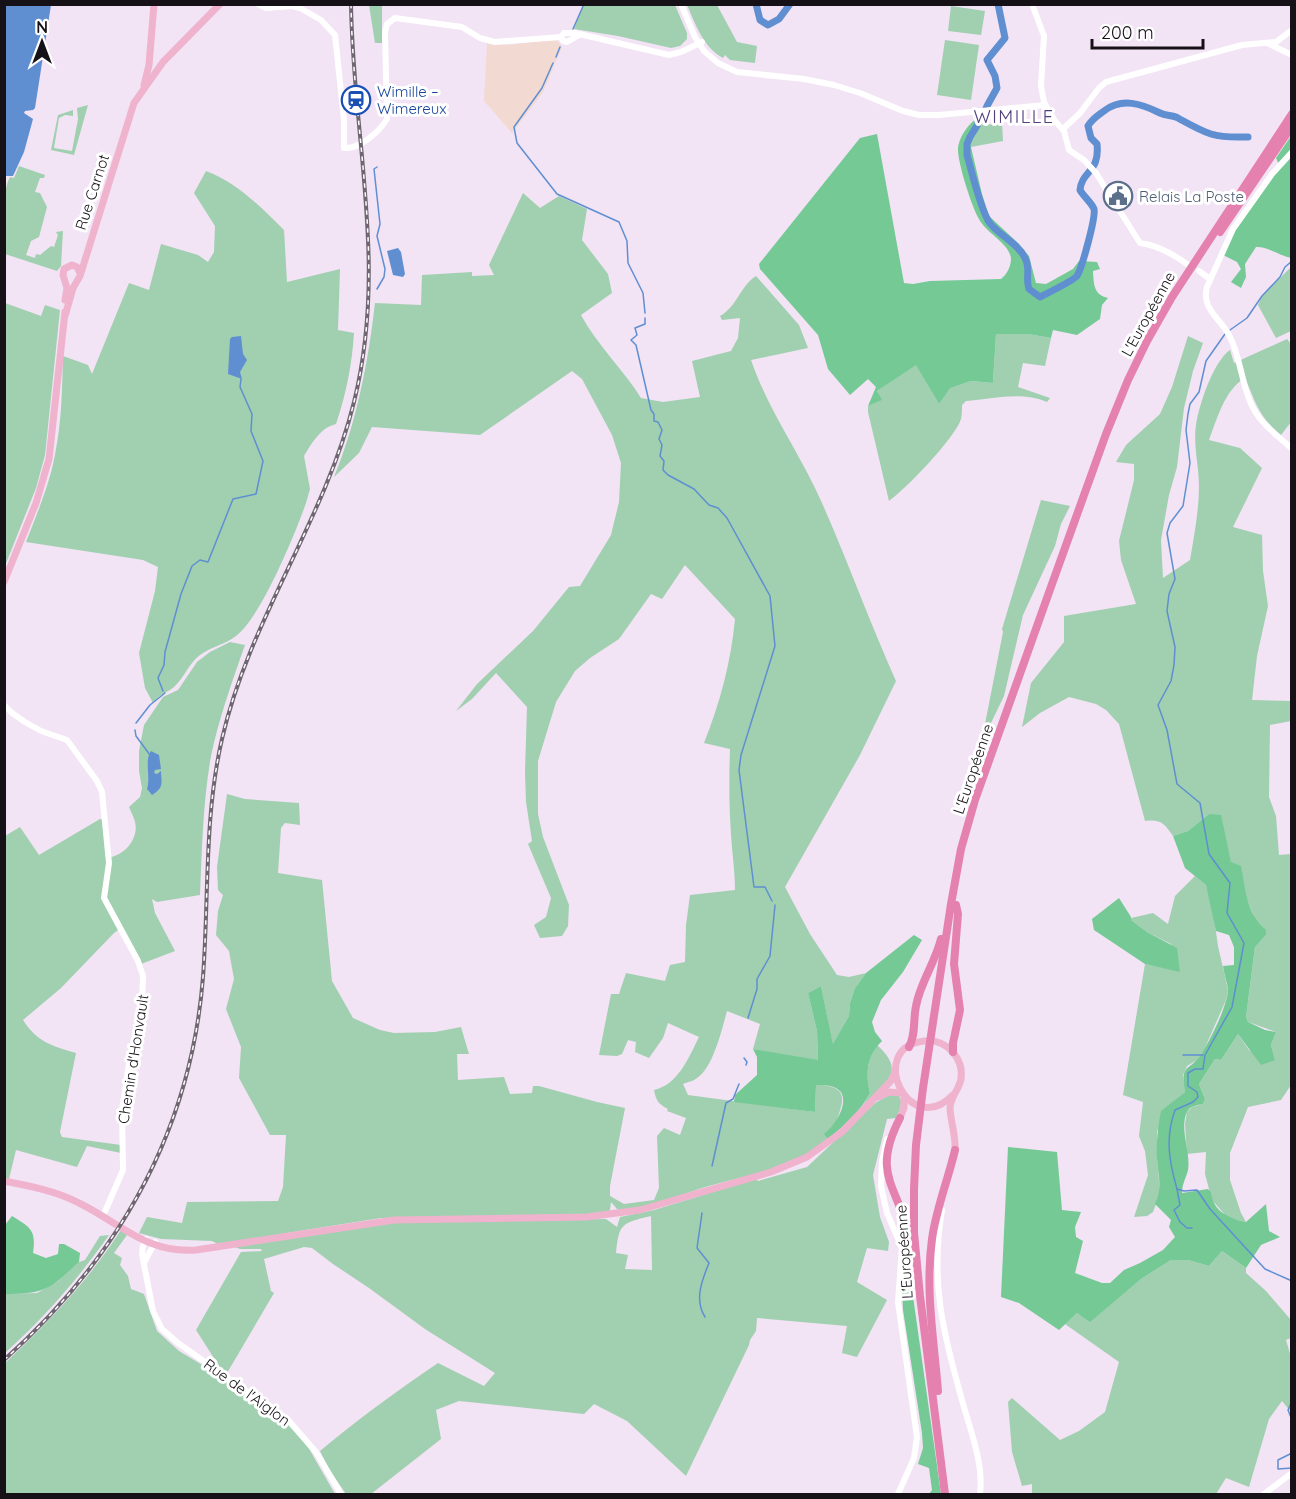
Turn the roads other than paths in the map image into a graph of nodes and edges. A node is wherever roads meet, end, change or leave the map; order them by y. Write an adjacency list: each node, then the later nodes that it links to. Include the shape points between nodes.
1 (154, 4): 10 (main road)
2 (220, 4): 10 (main road, Rue Carnot, via 162,62)
3 (258, 4): 7 (street, via 266,8 302,9 331,29 336,38 344,148 356,147 387,119 385,32 389,21 395,18 463,27 495,42 583,34 668,55)
4 (683, 4): 7 (street)
5 (1032, 4): 11 (street, via 1044,36 1041,88)
6 (1289, 32): 8 (street, via 1278,41); 9 (street, via 1285,43)
7 (699, 41): 11 (street, via 742,71 837,86 915,114 933,116)
8 (1265, 43): 9 (street); 15 (street, via 1235,47 1108,82)
9 (1290, 54)
10 (143, 89): 13 (main road, Rue Carnot)
11 (1045, 105): 15 (street)
12 (1292, 114): 28 (highway, L'Européenne, via 1172,297 1125,387 975,801)
13 (128, 120): 18 (main road, Rue Carnot, via 81,259); 20 (main road, Rue Carnot)
14 (1292, 126): 29 (highway, L'Européenne, via 1174,303 1128,394 978,811)
15 (1063, 129): 17 (street, via 1070,151 1095,171 1140,243 1169,252)
16 (1292, 152): 22 (street, via 1235,225)
17 (1187, 264)
18 (72, 265): 20 (main road); 21 (main road, via 64,268)
19 (1199, 272): 22 (street)
20 (80, 273): 23 (main road)
21 (65, 279): 23 (main road); 24 (main road)
22 (1210, 279): 25 (street, via 1206,304 1231,339 1252,405 1265,425)
23 (76, 281): 24 (main road)
24 (64, 316): 26 (main road, via 49,459)
25 (1292, 450)
26 (4, 580)
27 (4, 705): 41 (street, Chemin d'Honvault, via 25,722 68,741 96,779 102,792 109,863 105,898 143,976 142,1005 122,1110 123,1170)
28 (957, 865): 30 (highway, L'Européenne); 31 (highway, via 938,950 916,1003)
29 (956, 905): 30 (highway, L'Européenne); 32 (highway, via 954,964 960,1007)
30 (935, 1024): 38 (highway, L'Européenne)
31 (909, 1047): 32 (main road, via 933,1041); 33 (main road, via 898,1059)
32 (953, 1052): 35 (main road, via 961,1072)
33 (895, 1073): 34 (main road); 36 (main road)
34 (903, 1094): 35 (main road, via 914,1103 929,1106 944,1103); 36 (main road, via 886,1093); 37 (main road)
35 (953, 1095): 39 (main road, via 950,1109)
36 (869, 1104): 43 (main road, via 829,1143 794,1164 633,1212 579,1217 394,1220 211,1247)
37 (900, 1118): 45 (highway, via 889,1143 886,1168 906,1221); 49 (street, via 886,1143 881,1179 887,1214 901,1243 898,1302 917,1437 913,1461)
38 (921, 1125): 45 (highway, L'Européenne, via 914,1196); 46 (highway, L'Européenne, via 921,1251)
39 (955, 1150): 46 (highway, via 934,1228 930,1259); 52 (street, via 939,1232 937,1290 945,1338 979,1464)
40 (4, 1181): 41 (main road, via 66,1197)
41 (103, 1216): 42 (main road)
42 (146, 1240): 43 (main road); 44 (street, Rue de l'Aiglon, via 142,1250)
43 (154, 1243): 44 (street)
44 (144, 1261): 48 (street, Rue de l'Aiglon, via 156,1319 170,1337 297,1428)
45 (917, 1274): 50 (highway, L'Européenne)
46 (938, 1391): 51 (highway, L'Européenne)
47 (1292, 1473): 53 (street)
48 (340, 1494)
49 (898, 1494)
50 (945, 1494)
51 (951, 1494)
52 (980, 1494)
53 (1264, 1494)

